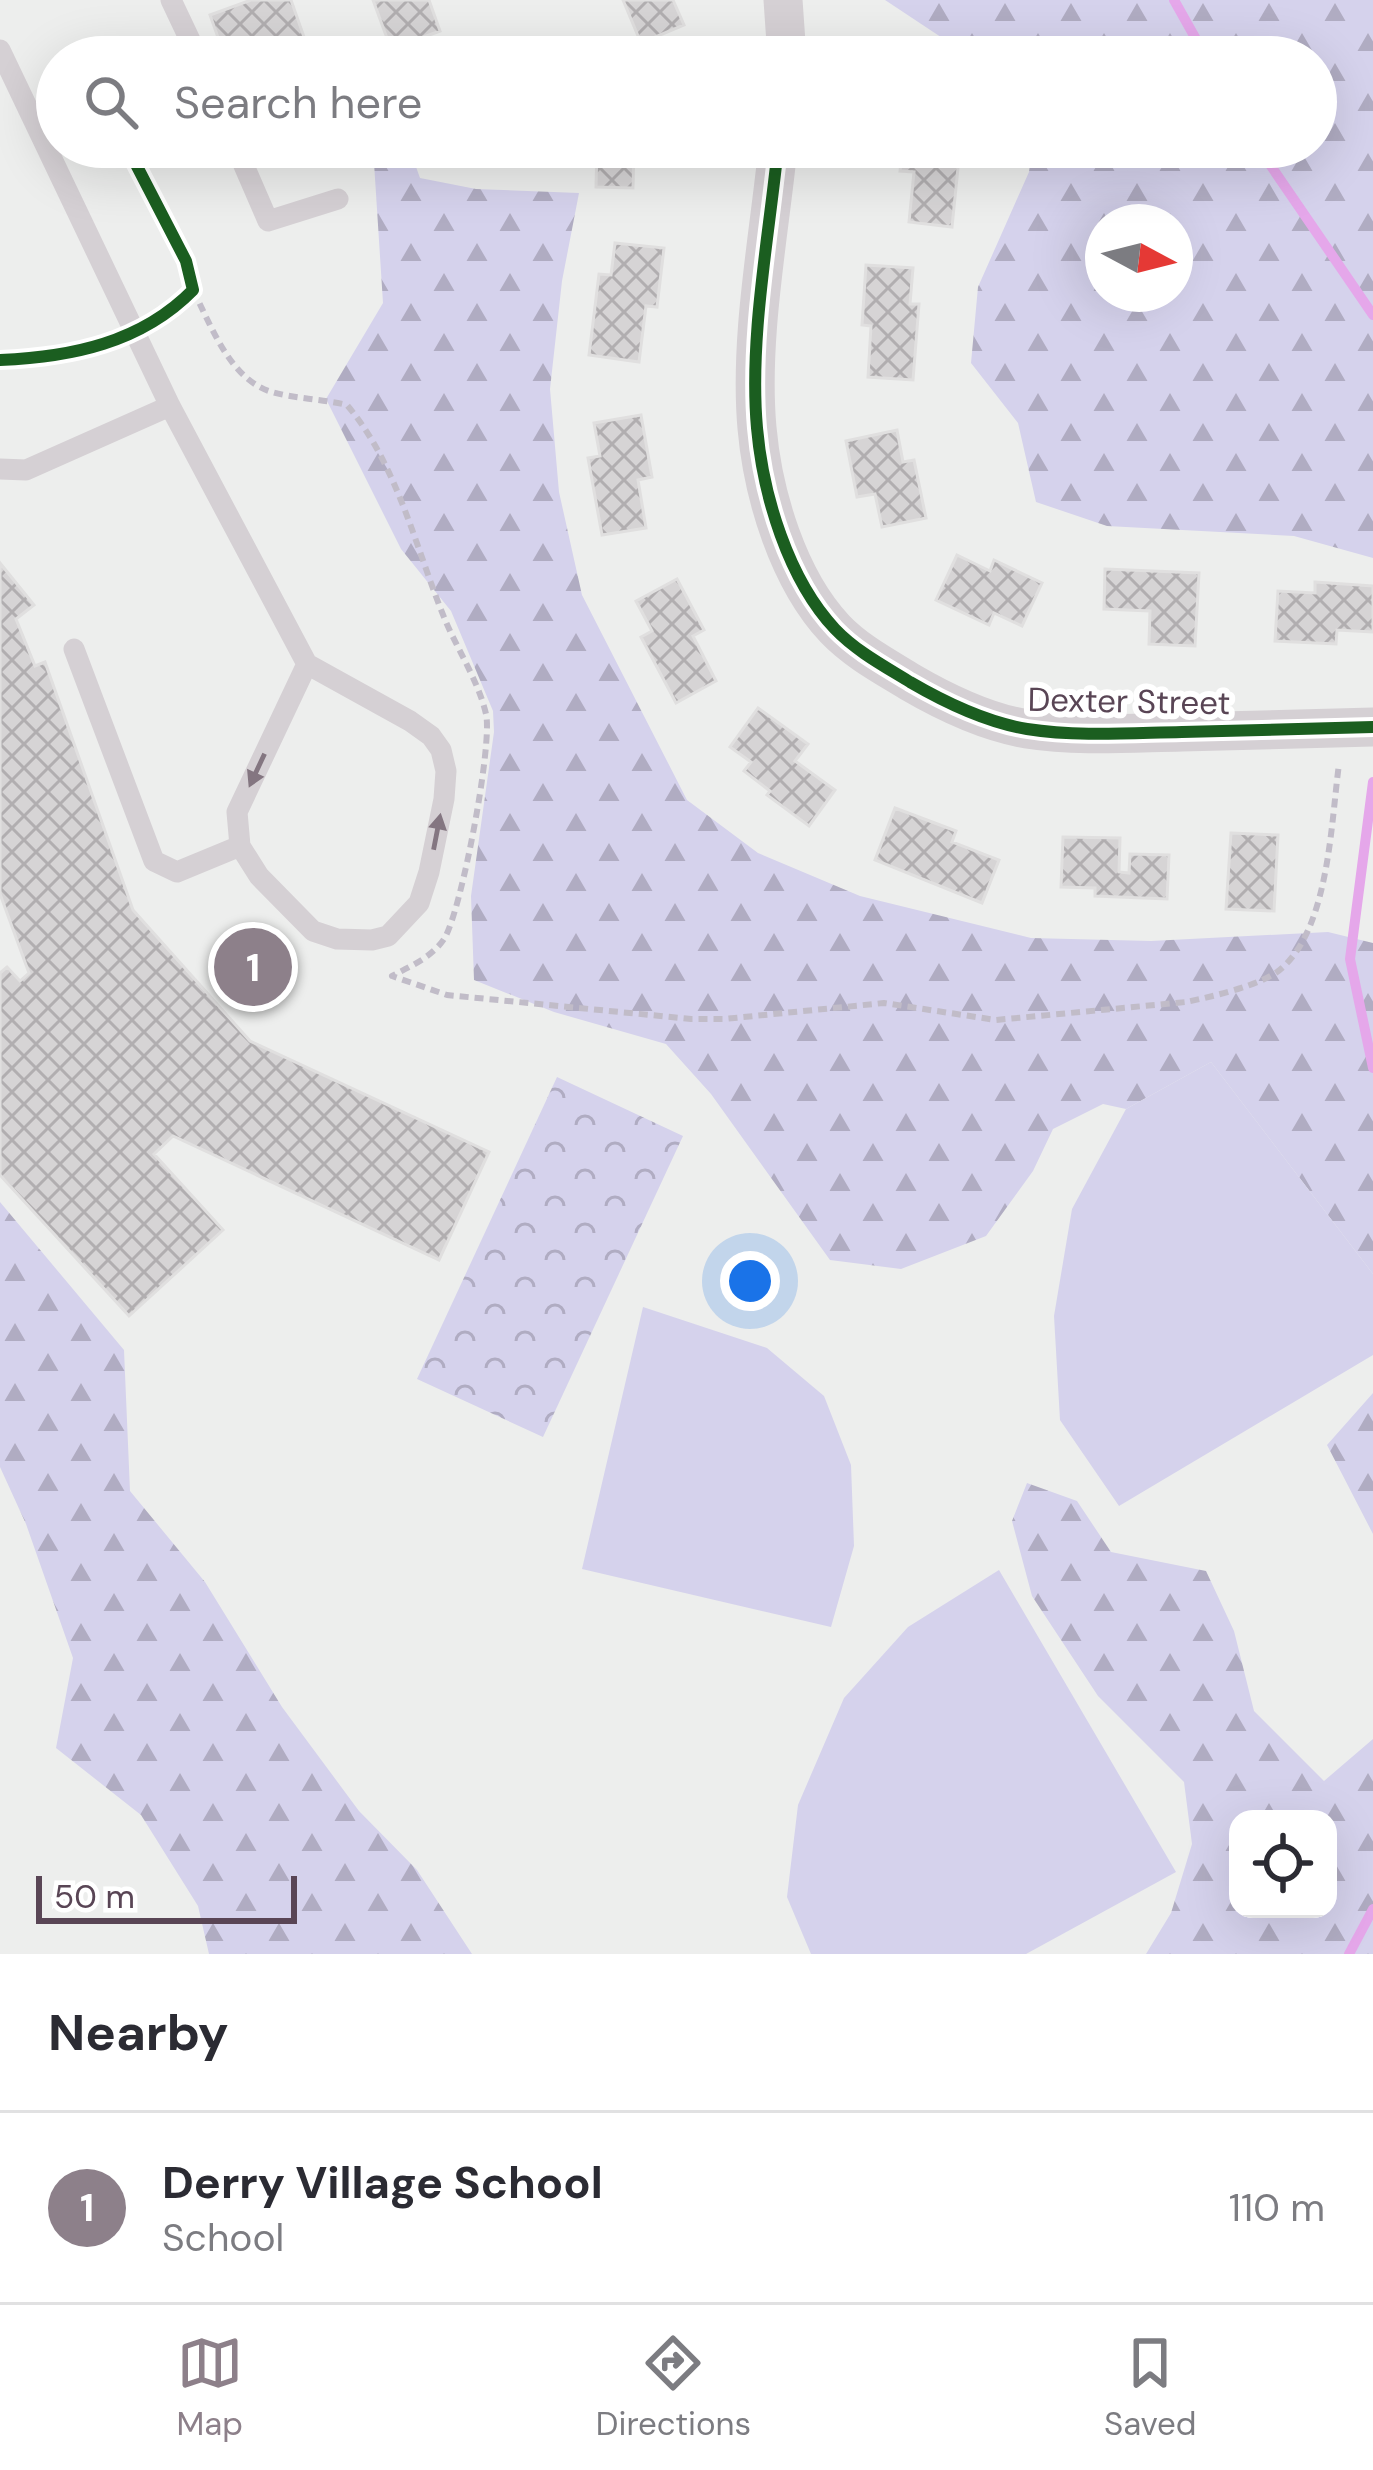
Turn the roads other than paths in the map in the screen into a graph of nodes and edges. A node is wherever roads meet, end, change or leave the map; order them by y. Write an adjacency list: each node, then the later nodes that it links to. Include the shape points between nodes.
1 (171, 0): 3 (lane)
2 (783, 0): 4 (street)
3 (188, 36)
4 (788, 36)
5 (0, 50): 6 (lane)
6 (36, 125)
7 (56, 168): 11 (lane)
8 (245, 168): 10 (lane, via 268,221)
9 (776, 168): 15 (street, Dexter Street, via 757,357 762,469 804,584 837,631 942,700 1024,728 1106,734)
10 (338, 200)
11 (170, 406): 12 (lane, via 26,470); 14 (lane)
12 (0, 469)
13 (74, 649): 16 (lane, via 154,861 177,872)
14 (307, 664): 16 (lane, one-way to 16, via 237,812); 16 (lane, one-way to 14, via 288,908 337,939 388,936 419,904 444,799 441,750 410,722)
15 (1358, 727)
16 (240, 846)

